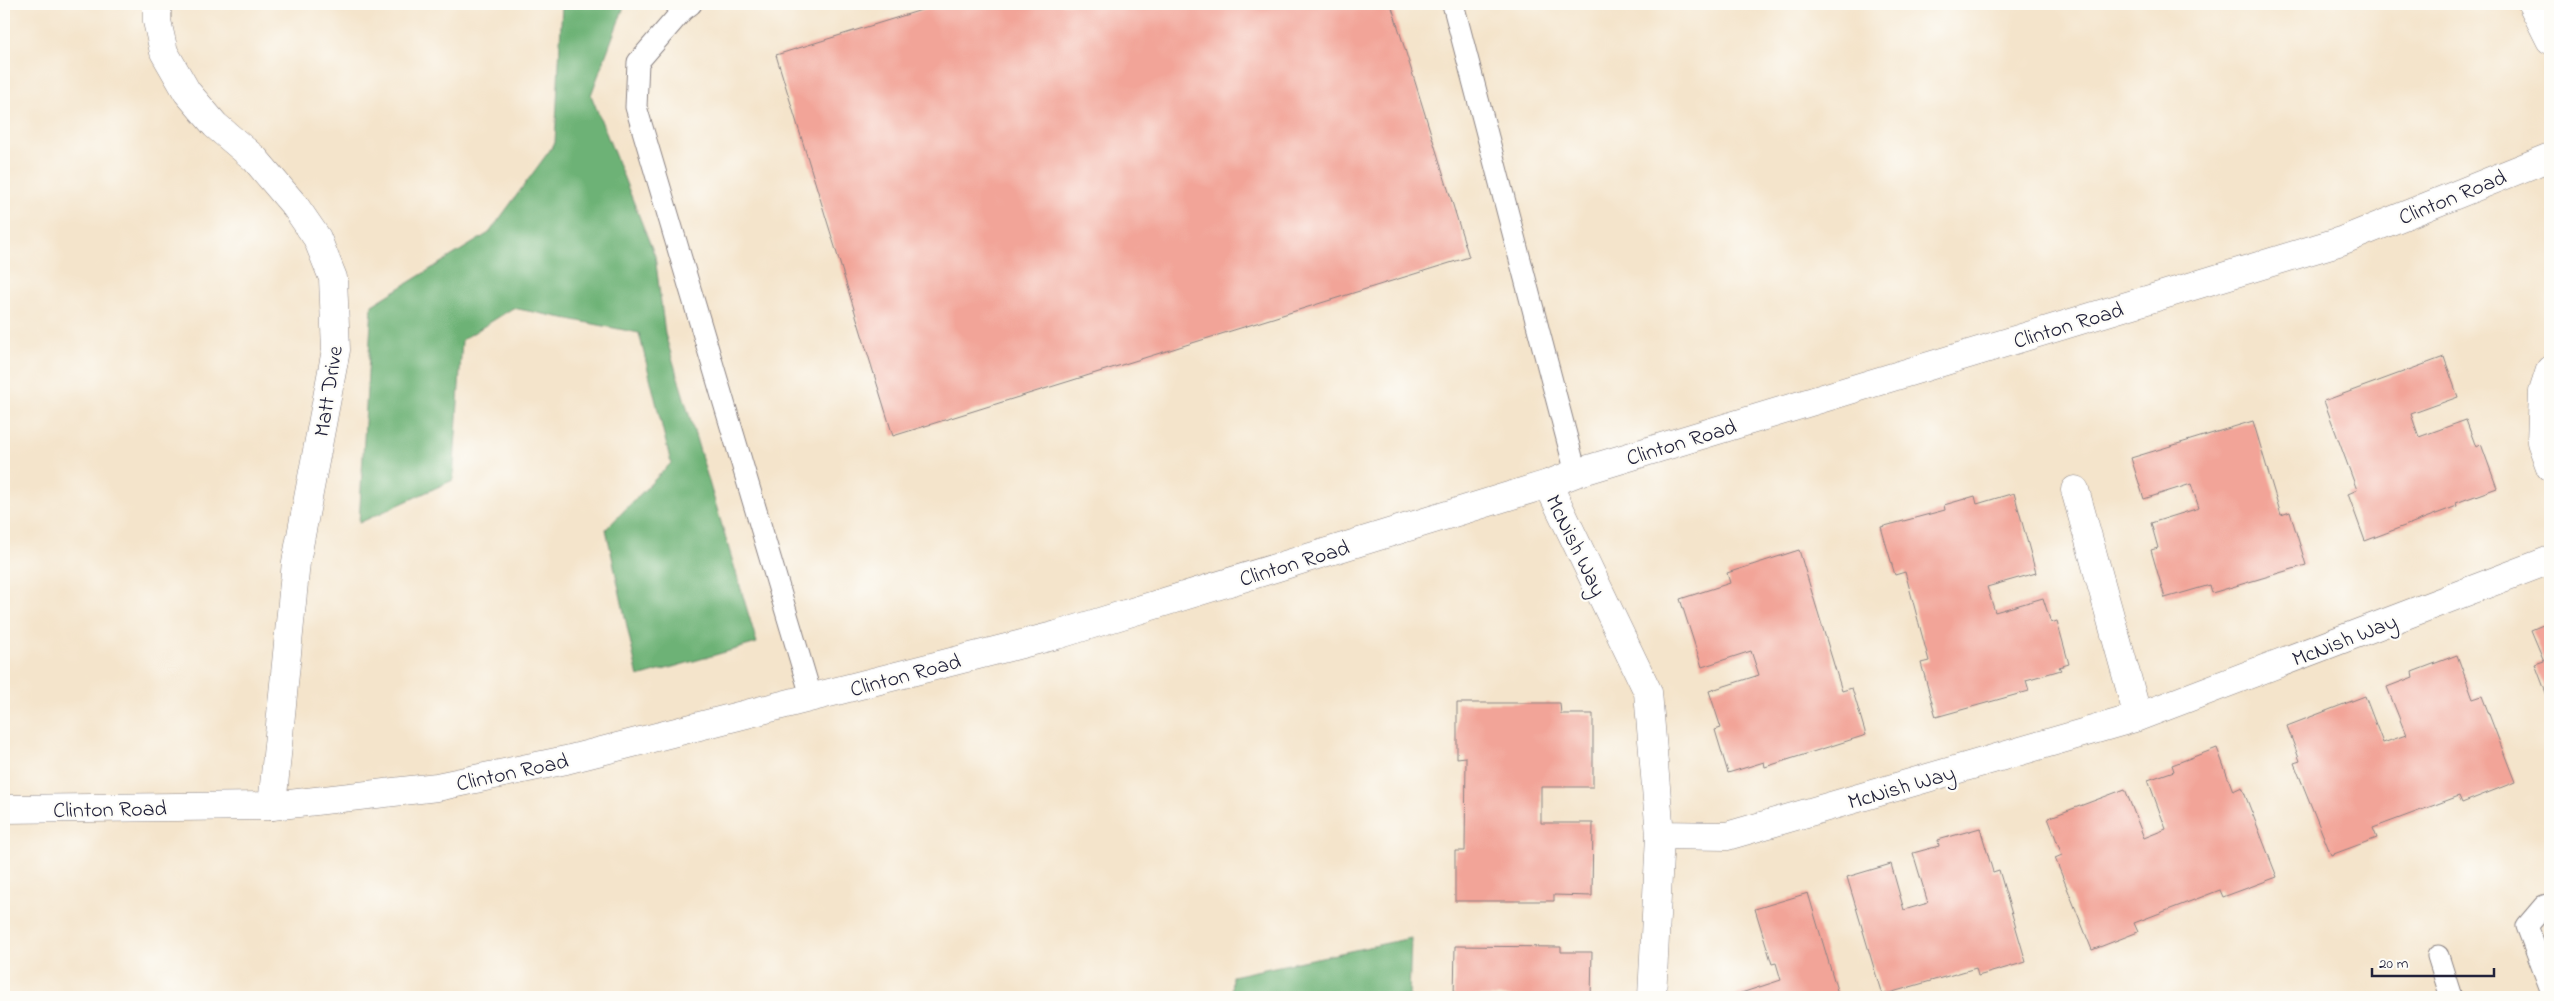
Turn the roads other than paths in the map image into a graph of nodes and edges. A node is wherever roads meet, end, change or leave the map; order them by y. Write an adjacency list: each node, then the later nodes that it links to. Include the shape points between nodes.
1 (157, 4): 15 (street, Matt Drive, via 164,52 187,92 215,125 255,159 295,206 317,238 333,278 336,350 296,562)
2 (692, 4): 13 (lane, via 638,62 636,107)
3 (1453, 4): 9 (lane)
4 (2532, 4): 5 (street)
5 (2550, 40)
6 (2550, 157): 9 (street, Clinton Road, via 2341,241)
7 (2550, 370): 8 (street, via 2543,392 2541,442)
8 (2550, 467)
9 (1576, 473): 10 (street, Clinton Road)
10 (1548, 484): 13 (street, Clinton Road, via 1057,635); 17 (street, McNish Way, via 1648,692)
11 (2075, 490): 14 (street)
12 (2550, 560): 14 (street, McNish Way)
13 (812, 699): 15 (street, Clinton Road, via 566,760 436,787)
14 (2138, 717): 17 (street, McNish Way, via 1727,836)
15 (272, 806): 16 (street, Clinton Road)
16 (4, 809)
17 (1660, 835): 21 (street, McNish Way)
18 (2550, 904): 20 (lane, via 2544,906 2526,926)
19 (2438, 956): 22 (lane)
20 (2550, 986)
21 (1652, 997)
22 (2451, 997)

